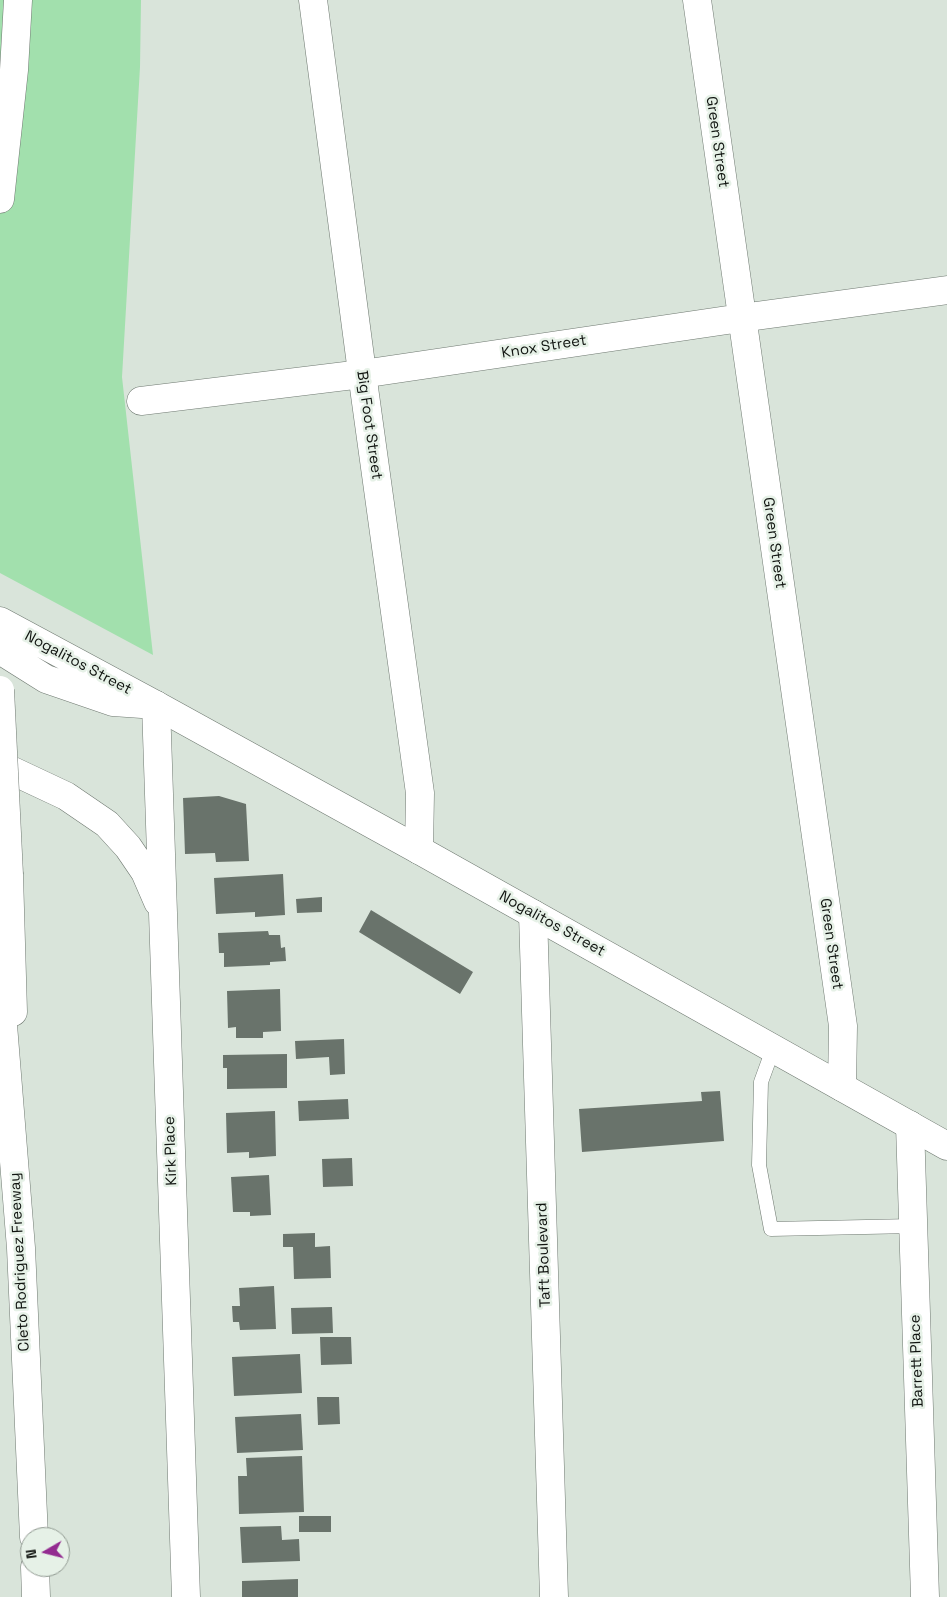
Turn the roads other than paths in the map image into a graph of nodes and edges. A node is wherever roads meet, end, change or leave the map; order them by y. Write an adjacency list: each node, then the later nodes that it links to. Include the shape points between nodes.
1 (18, 0): 4 (main road)
2 (313, 0): 7 (main road, Big Foot Street)
3 (697, 0): 6 (main road, Green Street)
4 (0, 199)
5 (947, 290): 6 (main road, Knox Street)
6 (741, 318): 7 (main road, Knox Street); 19 (main road, Green Street, via 843,1026)
7 (362, 374): 8 (main road, Knox Street); 14 (main road, Big Foot Street, via 420,793)
8 (141, 401)
9 (0, 621): 12 (main road, Nogalitos Street)
10 (0, 650): 12 (main road, Nogalitos Street, via 54,682 113,702)
11 (0, 690): 23 (main road, bridge)
12 (156, 705): 14 (main road, Nogalitos Street); 15 (main road, Kirk Place)
13 (0, 764): 15 (main road, via 66,796 107,824 145,872)
14 (420, 850): 16 (main road, Nogalitos Street)
15 (163, 913): 27 (main road, Kirk Place)
16 (533, 914): 18 (main road, Nogalitos Street); 28 (main road, Taft Boulevard)
17 (0, 988): 23 (main road, Cleto Rodriguez Freeway)
18 (773, 1049): 19 (main road, Nogalitos Street); 22 (lane, via 761,1082 759,1165 771,1229)
19 (842, 1087): 20 (main road, Nogalitos Street)
20 (910, 1125): 21 (main road, Nogalitos Street); 22 (main road, Barrett Place)
21 (947, 1146)
22 (913, 1226): 29 (main road, Barrett Place)
23 (21, 1248): 24 (main road, Cleto Rodriguez Freeway)
24 (34, 1527)
25 (35, 1577): 26 (main road)
26 (36, 1597)
27 (186, 1597)
28 (554, 1597)
29 (925, 1597)

